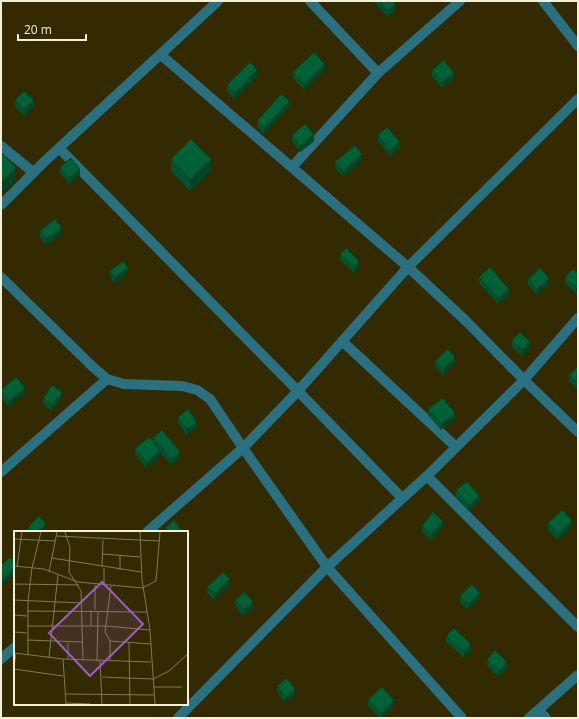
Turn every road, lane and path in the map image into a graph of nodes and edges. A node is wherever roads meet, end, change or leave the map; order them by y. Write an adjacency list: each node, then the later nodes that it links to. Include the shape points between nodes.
1 (218, 1): 6 (street)
2 (310, 1): 7 (street)
3 (460, 1): 7 (street)
4 (543, 1): 5 (street)
5 (578, 46)
6 (161, 55): 10 (street); 11 (street)
7 (378, 73): 11 (street)
8 (578, 99): 14 (street)
9 (1, 146): 12 (street)
10 (59, 148): 12 (street); 20 (street)
11 (292, 167): 14 (street)
12 (34, 172): 13 (street)
13 (1, 205)
14 (408, 267): 17 (street); 19 (street)
15 (1, 277): 18 (street)
16 (578, 318): 19 (street)
17 (342, 341): 20 (street); 22 (street)
18 (107, 379): 23 (street, via 124,384 182,386 197,390 210,399); 24 (street)
19 (524, 380): 21 (street); 22 (street)
20 (298, 391): 23 (street); 26 (street)
21 (576, 427)
22 (456, 447): 25 (street)
23 (243, 448): 27 (street); 28 (street)
24 (1, 472)
25 (427, 476): 26 (street); 29 (street)
26 (402, 498): 28 (street)
27 (148, 531)
28 (327, 567): 34 (street); 35 (street)
29 (578, 627)
30 (14, 648): 31 (street)
31 (1, 659)
32 (578, 675): 33 (street)
33 (538, 710): 36 (street); 37 (street)
34 (178, 718)
35 (462, 718)
36 (529, 718)
37 (546, 718)

